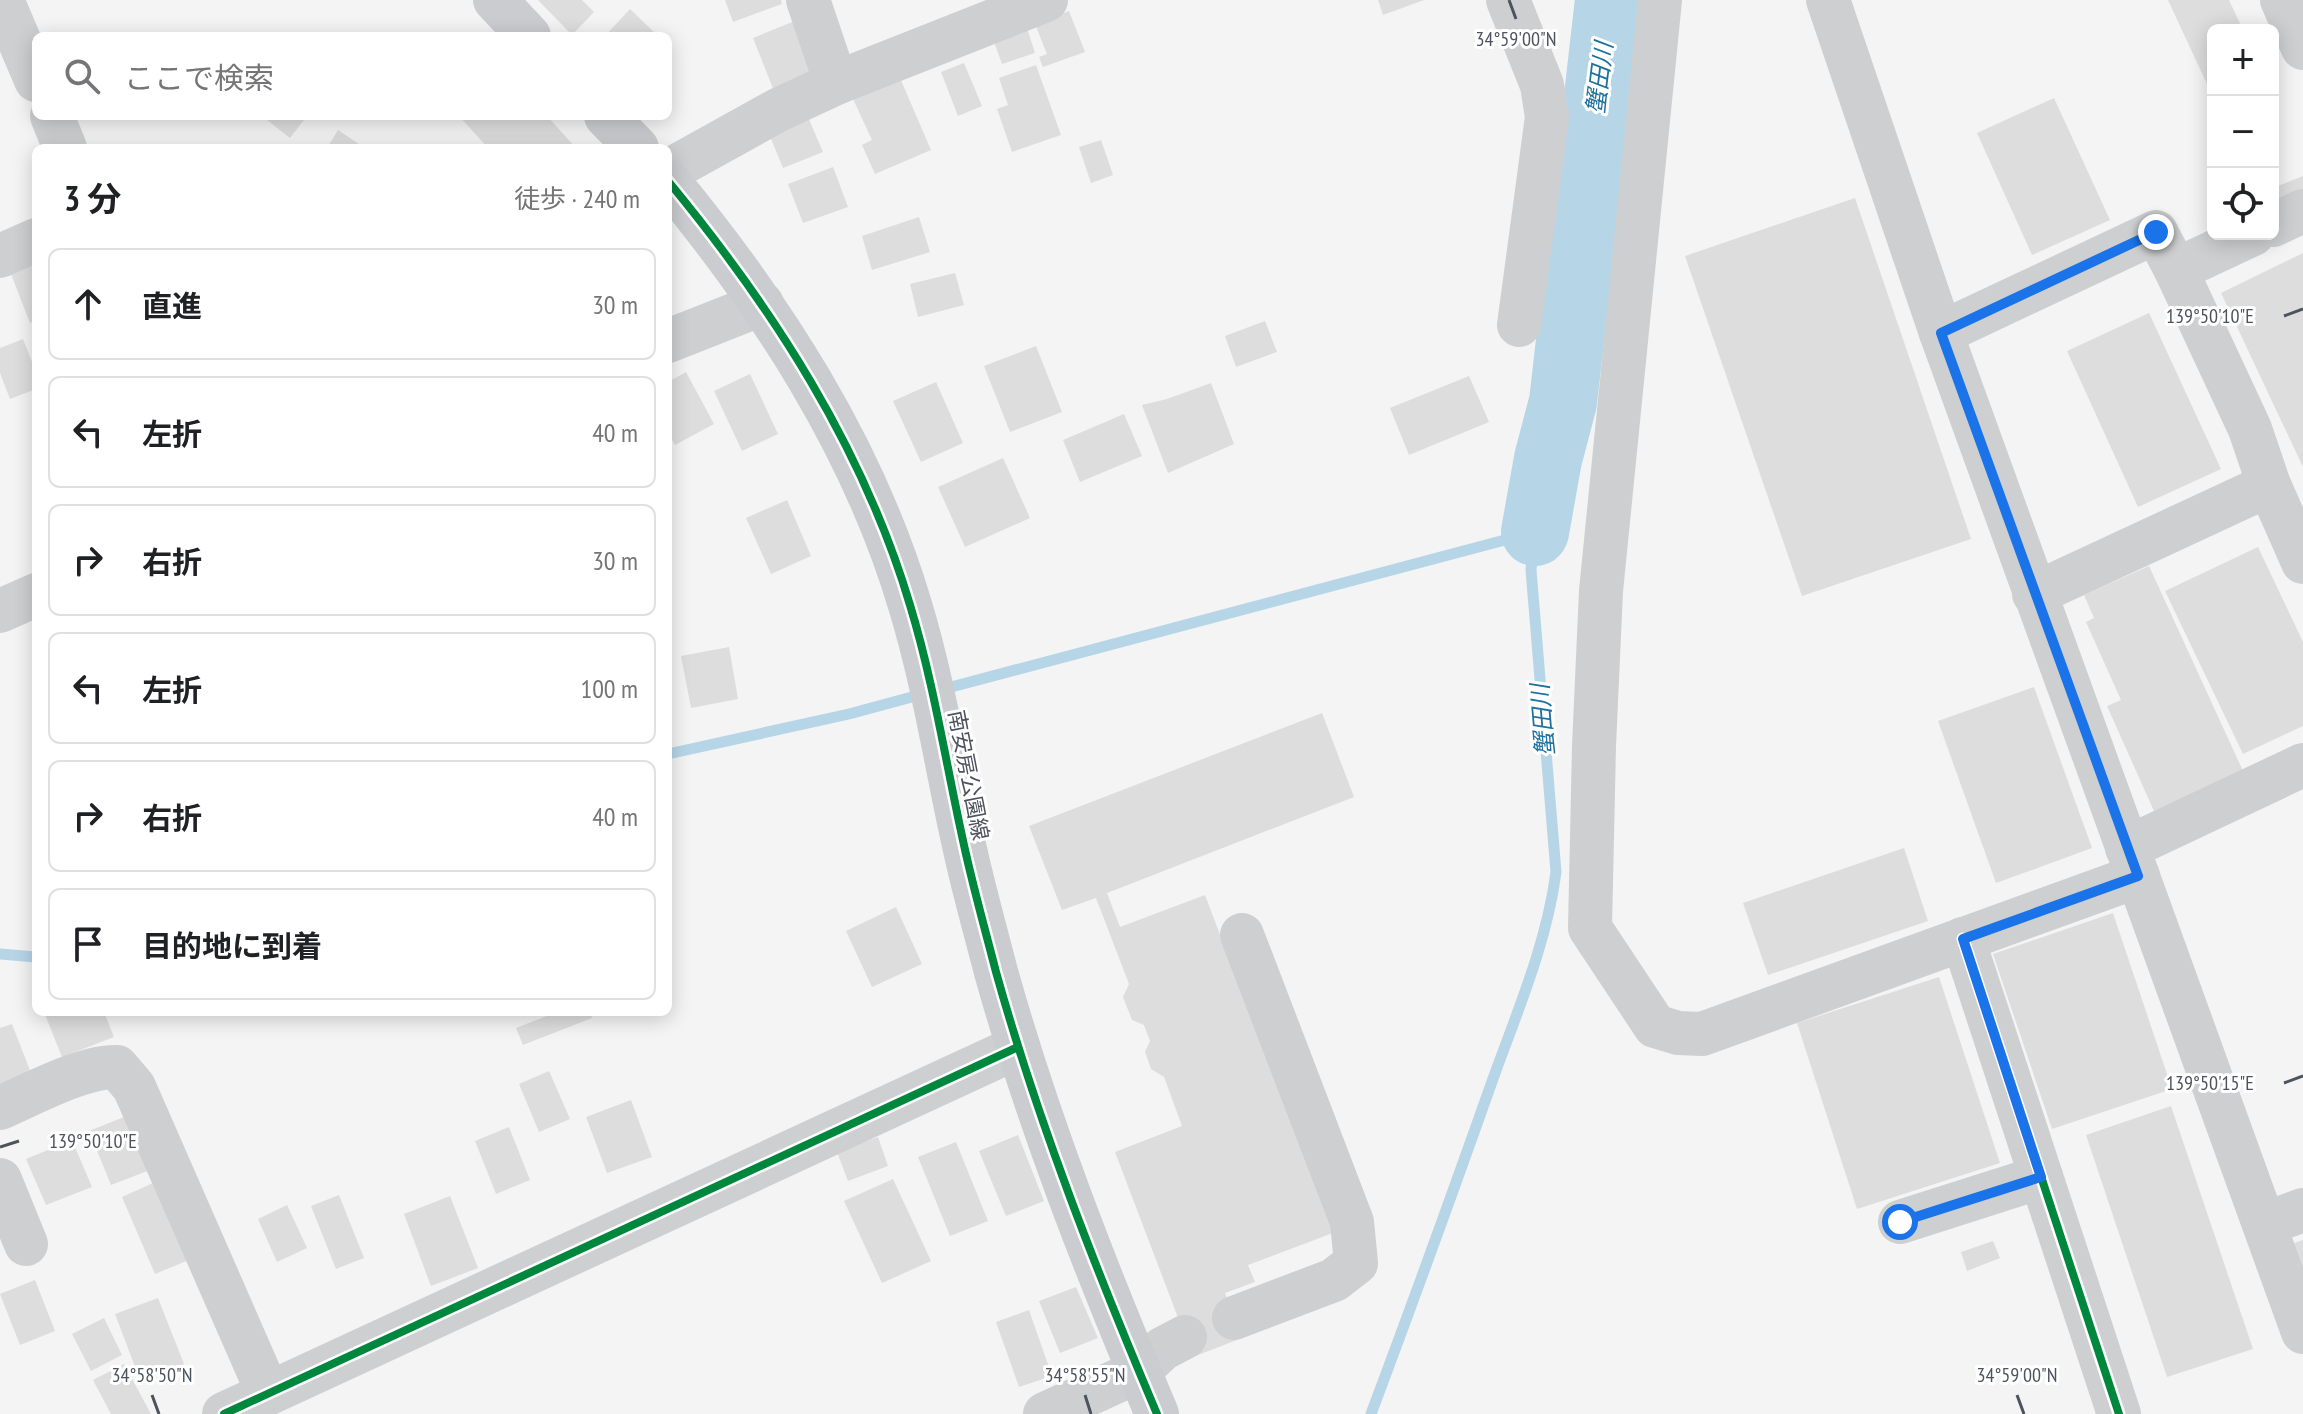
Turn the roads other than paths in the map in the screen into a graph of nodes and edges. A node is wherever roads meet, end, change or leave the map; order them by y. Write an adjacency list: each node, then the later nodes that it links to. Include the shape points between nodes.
1 (2, 0): 11 (street)
2 (495, 0): 9 (main road)
3 (808, 0): 12 (street)
4 (1046, 0): 12 (street)
5 (1508, 0): 26 (street, via 1542,85 1547,117)
6 (1660, 0): 37 (street, via 1601,591 1590,928 1655,1026 1702,1034)
7 (1828, 0): 27 (street)
8 (2282, 0): 10 (street)
9 (525, 32)
10 (2303, 48)
11 (32, 71)
12 (836, 83): 17 (street)
13 (54, 120): 15 (street)
14 (610, 120): 16 (main road)
15 (63, 144)
16 (633, 144)
17 (672, 169)
18 (672, 186): 25 (main road, 南安房公園線)
19 (2303, 211): 20 (street)
20 (2279, 222)
21 (2240, 240): 24 (street)
22 (32, 242): 23 (street)
23 (0, 256)
24 (2176, 270): 27 (street, via 2156,232); 29 (street, via 2250,429)
25 (762, 304): 28 (street); 38 (main road, 南安房公園線, via 854,462 894,556 924,654 966,856)
26 (1519, 325)
27 (1941, 333): 31 (street)
28 (672, 339)
29 (2269, 485): 30 (street); 31 (street)
30 (2303, 562)
31 (2034, 594): 35 (street)
32 (32, 597): 33 (street)
33 (0, 611)
34 (2303, 765): 35 (street)
35 (2132, 862): 37 (street); 42 (street)
36 (1242, 935): 45 (street, via 1352,1222 1356,1263 1334,1280)
37 (1963, 939): 40 (street)
38 (1018, 1047): 48 (main road, 南安房公園線); 49 (street)
39 (0, 1108): 49 (street, via 78,1075 117,1067 134,1087)
40 (2041, 1177): 43 (street); 53 (street)
41 (0, 1180): 44 (street)
42 (2284, 1217): 46 (street)
43 (1900, 1222)
44 (26, 1244)
45 (1234, 1318)
46 (2303, 1332)
47 (1185, 1337): 48 (street, via 1162,1349)
48 (1139, 1371): 51 (street); 52 (main road, 南安房公園線)
49 (268, 1393): 50 (street)
50 (224, 1414)
51 (1045, 1414)
52 (1157, 1414)
53 (2119, 1414)

